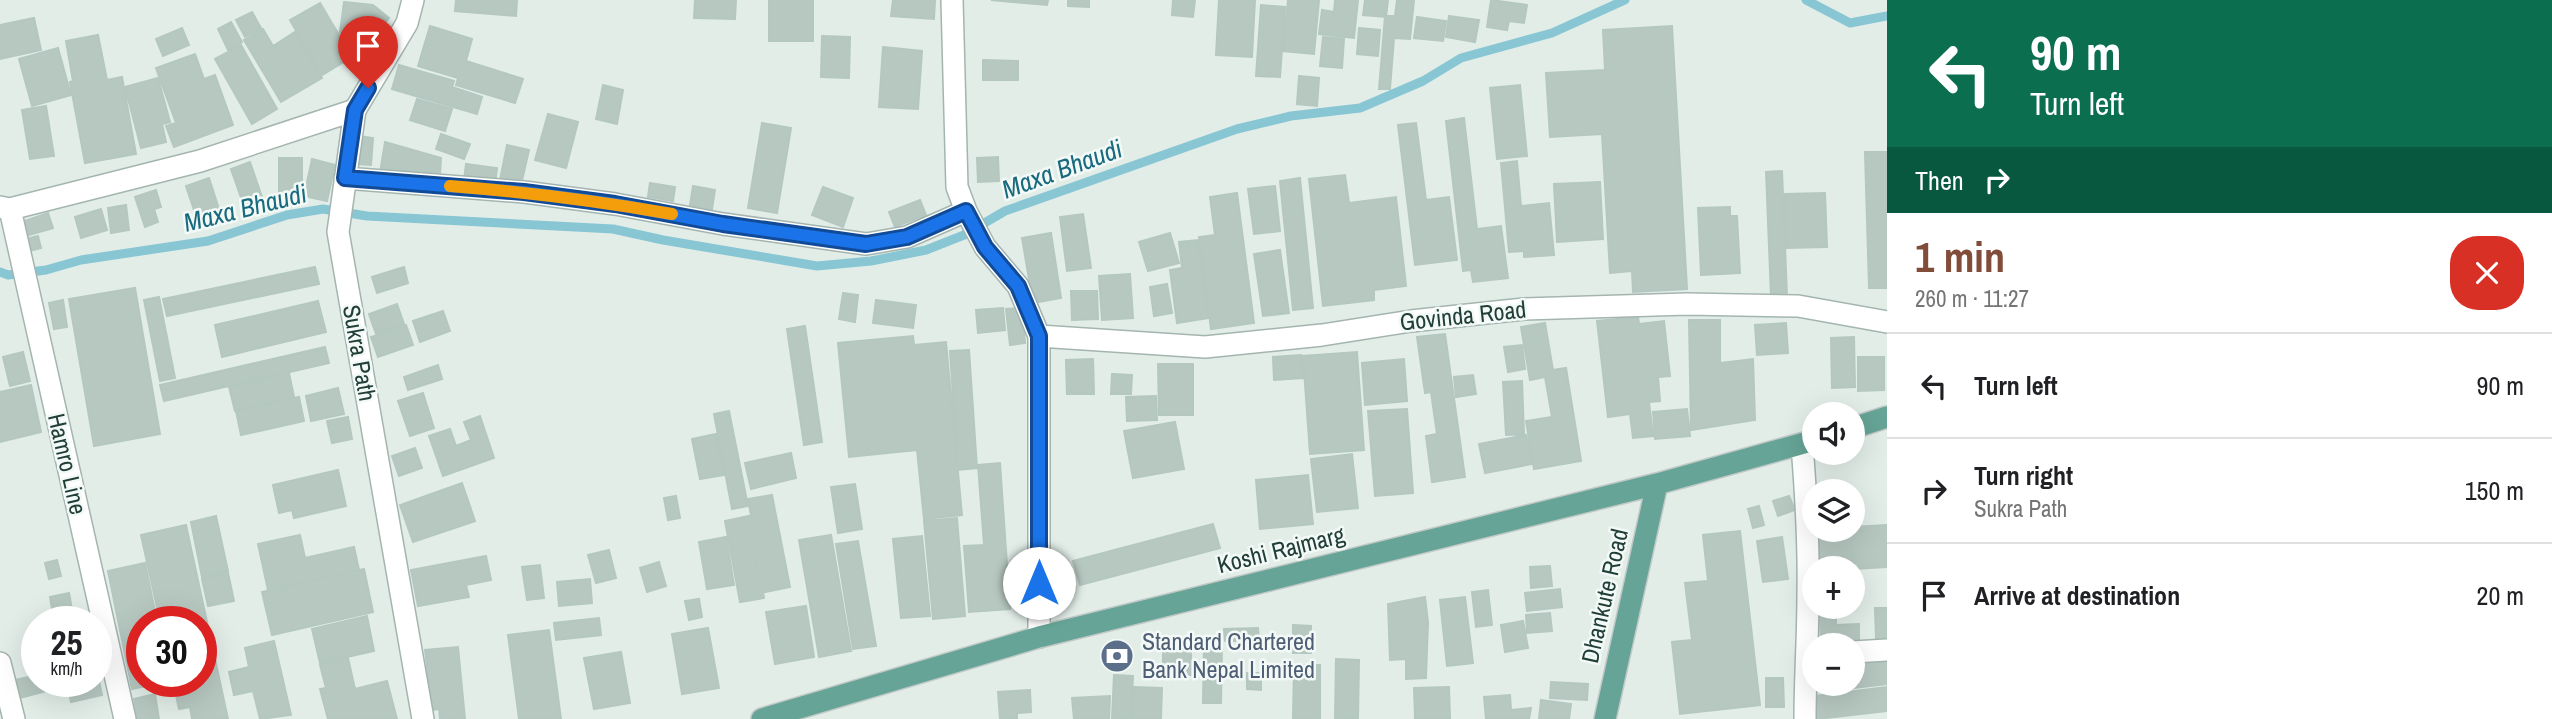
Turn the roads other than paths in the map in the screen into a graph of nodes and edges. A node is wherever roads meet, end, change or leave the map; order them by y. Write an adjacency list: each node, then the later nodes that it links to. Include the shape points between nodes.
1 (413, 0): 3 (street, Sukra Path, via 407,23)
2 (952, 0): 6 (street, via 957,187)
3 (355, 110): 4 (street, Sukra Path); 5 (street, via 200,161)
4 (345, 184): 6 (street, via 537,193 866,244 907,237); 22 (street, Sukra Path, via 338,232)
5 (5, 208): 21 (street, Hamro Line, via 21,257)
6 (966, 211): 8 (street, via 985,247 1018,286)
7 (1887, 322): 8 (street, Govinda Road, via 1798,306 1687,303 1524,309 1205,347)
8 (1039, 336): 15 (street)
9 (1887, 417): 10 (main road)
10 (1865, 424)
11 (1802, 444): 13 (main road, Koshi Rajmarg)
12 (1808, 465): 14 (street)
13 (1657, 484): 15 (main road, Koshi Rajmarg); 24 (main road, Dhankute Road)
14 (1809, 633)
15 (1039, 637): 23 (main road, Koshi Rajmarg)
16 (1887, 650): 17 (street)
17 (1865, 651)
18 (0, 663): 20 (street)
19 (1807, 696): 25 (street)
20 (14, 719)
21 (125, 719)
22 (423, 719)
23 (762, 719)
24 (1605, 719)
25 (1805, 719)

